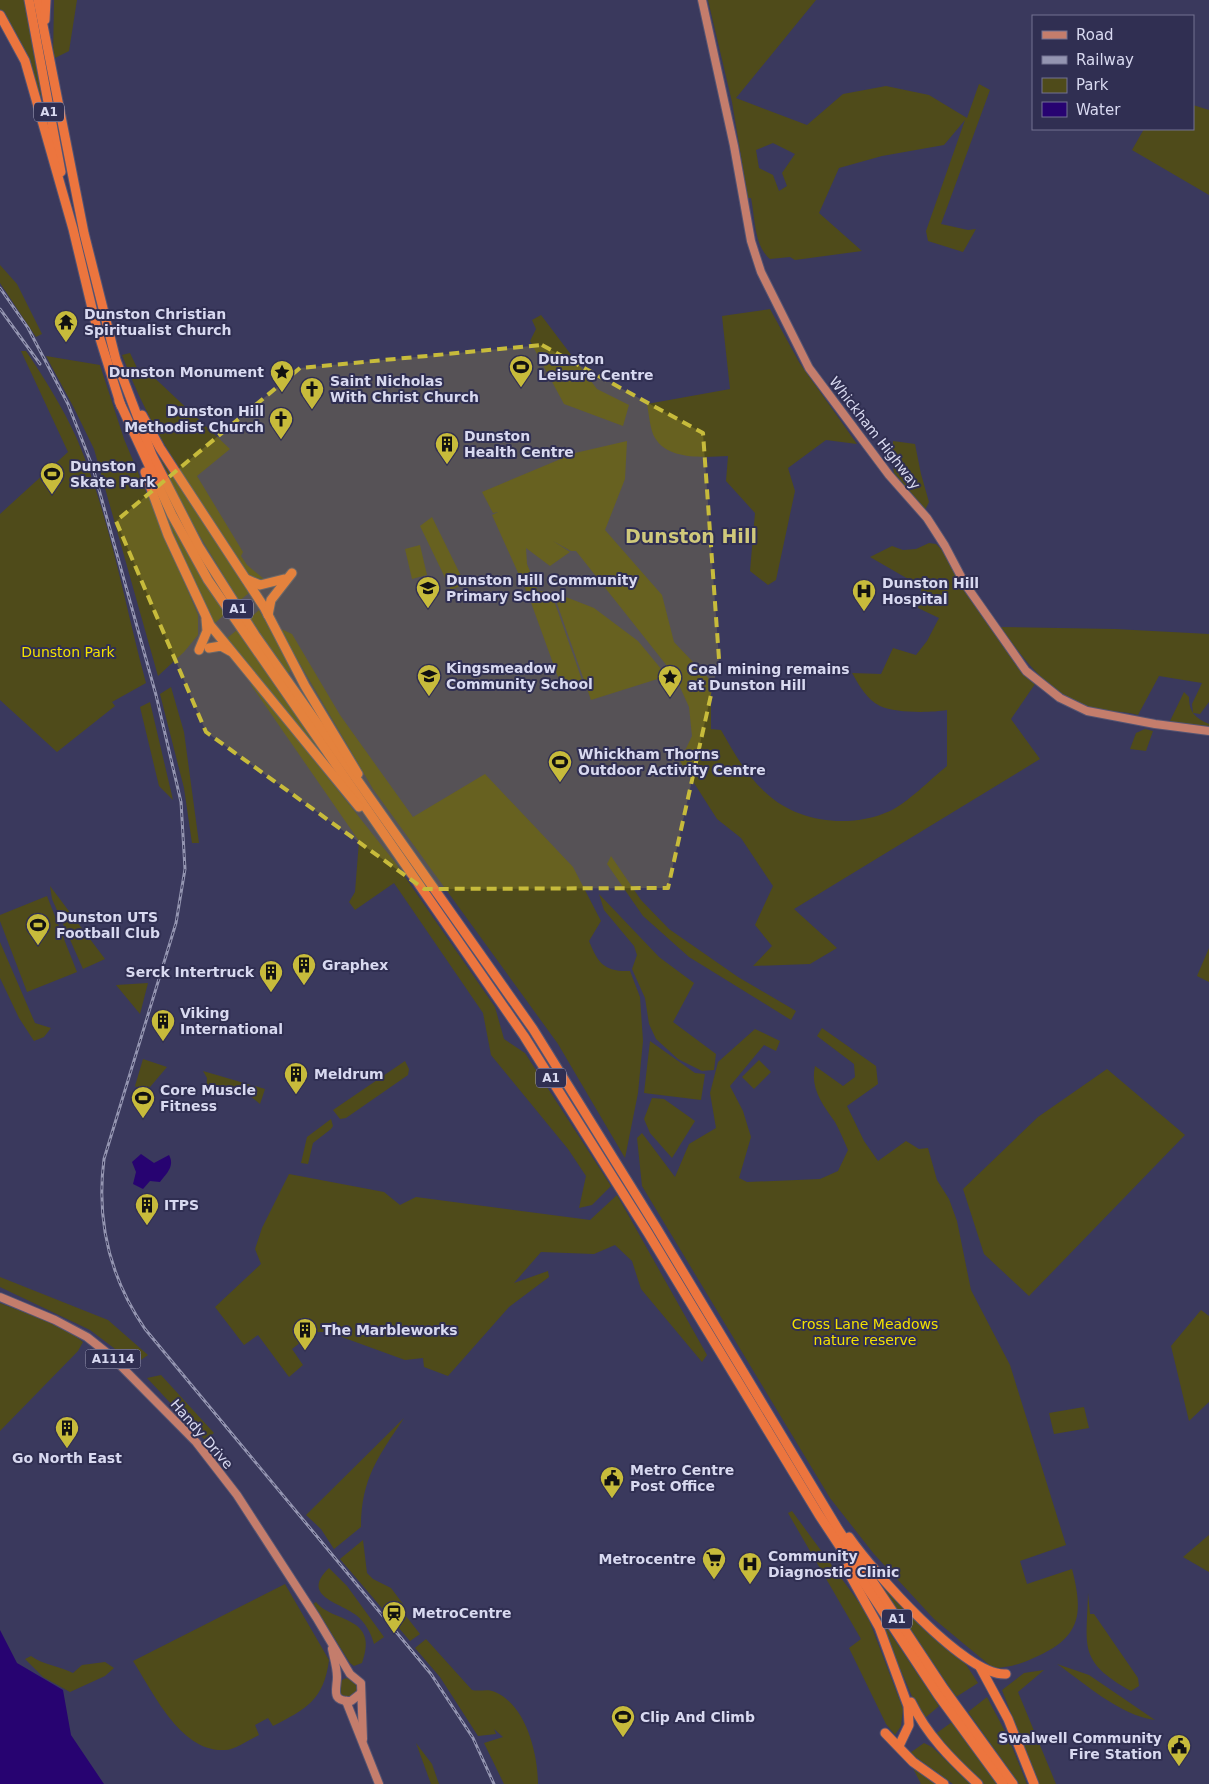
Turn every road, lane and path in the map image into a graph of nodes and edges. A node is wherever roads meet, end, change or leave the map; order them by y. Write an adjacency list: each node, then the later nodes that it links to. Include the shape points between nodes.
1 (29, 0): 7 (highway, A1)
2 (38, 0): 6 (highway, A1)
3 (46, 0): 6 (highway, A1)
4 (702, 0): 18 (main road, Whickham Highway, via 755,255 796,345 818,382 883,468 927,518 964,584 1001,638 1032,675 1060,698 1088,711)
5 (0, 15): 7 (highway, via 24,61)
6 (45, 42): 8 (highway, A1, via 84,233)
7 (72, 224): 9 (highway, A1, via 97,329)
8 (116, 360): 10 (highway, via 160,448); 19 (highway, A1, via 152,455 198,547 255,635)
9 (119, 401): 13 (highway, via 168,535); 20 (highway, A1, via 172,515 208,580)
10 (239, 572): 12 (highway, via 257,585); 14 (highway)
11 (292, 573): 14 (highway, via 271,600)
12 (284, 579)
13 (205, 615): 16 (highway, via 207,631); 17 (highway)
14 (268, 616): 19 (highway, via 305,686)
15 (209, 648): 17 (highway, via 221,646)
16 (198, 650)
17 (233, 652): 20 (highway, via 337,782)
18 (1209, 731)
19 (398, 835): 22 (highway, A1, via 533,1030)
20 (389, 840): 23 (highway, A1, via 550,1076)
21 (0, 1298): 24 (main road, Handy Drive / A1114, via 87,1337 111,1356 196,1442 237,1495)
22 (788, 1448): 25 (highway, via 882,1580 958,1652); 39 (highway, A1, via 874,1586)
23 (794, 1475): 28 (highway, via 876,1620); 38 (highway, A1, via 938,1695)
24 (331, 1645): 26 (main road, A1114); 29 (main road, A1114)
25 (978, 1665): 27 (highway, via 997,1674); 40 (highway, via 1008,1719)
26 (350, 1674): 29 (main road); 30 (main road, via 361,1683)
27 (1006, 1674)
28 (898, 1675): 34 (highway, via 910,1712 907,1730); 37 (highway, via 929,1733)
29 (337, 1679): 31 (main road, via 335,1692)
30 (360, 1694): 31 (main road, via 356,1699); 33 (main road)
31 (346, 1701): 33 (main road)
32 (885, 1733): 36 (highway, via 908,1758)
33 (363, 1739): 35 (main road)
34 (899, 1746)
35 (380, 1784)
36 (944, 1784)
37 (978, 1784)
38 (1003, 1784)
39 (1013, 1784)
40 (1034, 1784)

